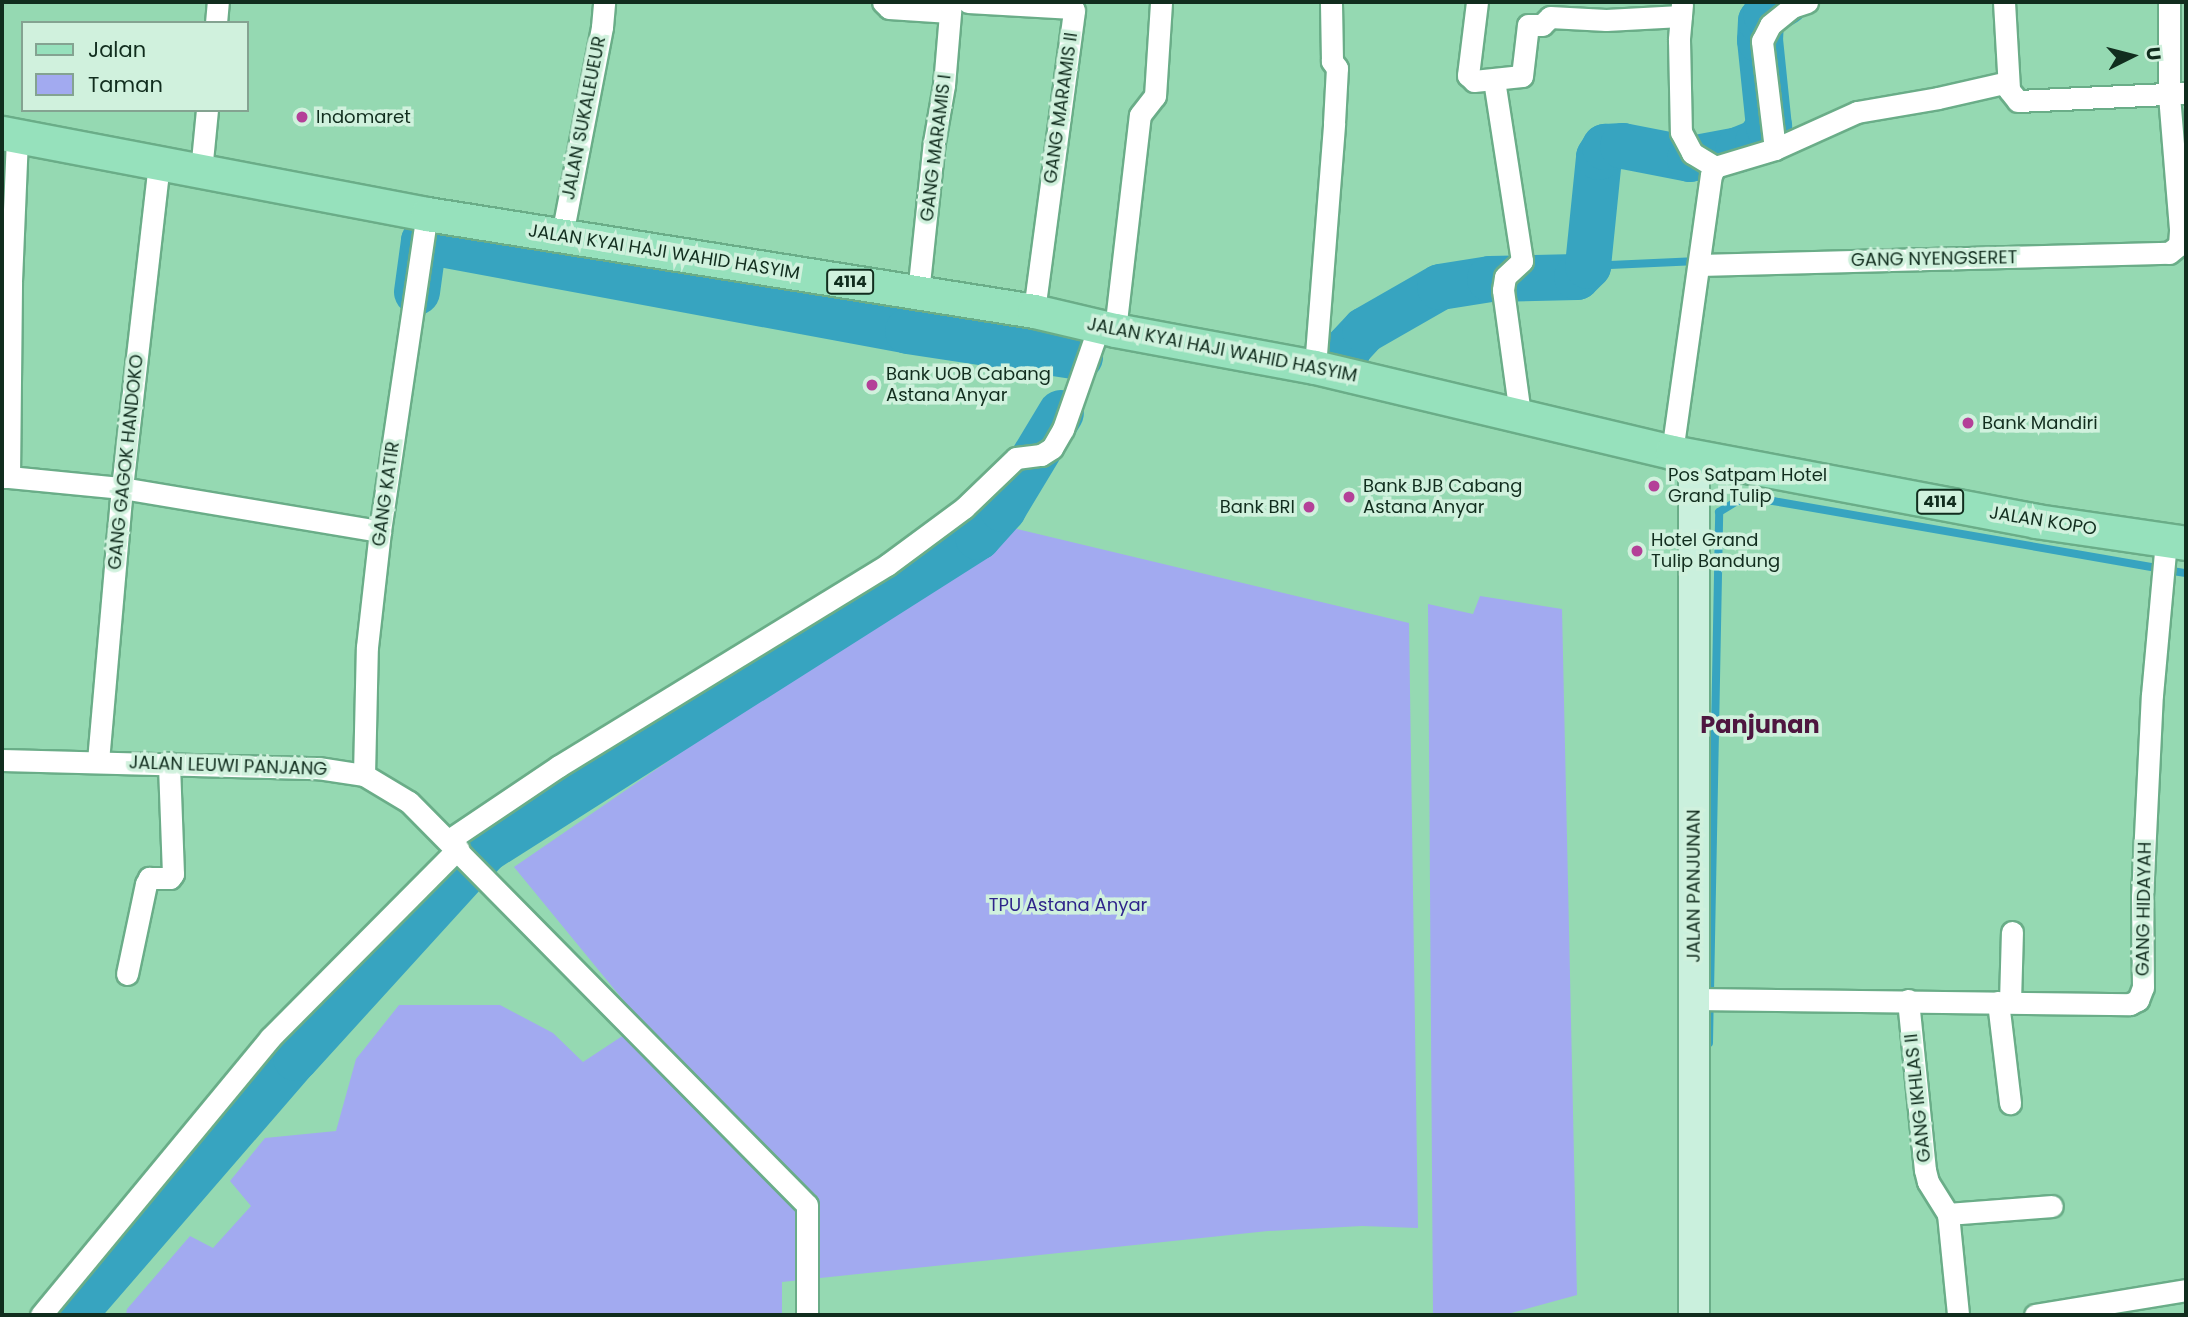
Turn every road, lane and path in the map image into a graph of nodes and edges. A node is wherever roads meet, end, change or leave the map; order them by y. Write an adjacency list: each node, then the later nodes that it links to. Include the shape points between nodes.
1 (218, 2): 13 (street)
2 (604, 2): 25 (street, JALAN SUKALEUEUR)
3 (883, 2): 11 (street, GANG MARAMIS II, via 889,8)
4 (1161, 2): 29 (street, via 1155,96 1140,115)
5 (1331, 2): 30 (street, via 1336,96)
6 (1477, 2): 14 (street, via 1468,75 1474,81)
7 (2005, 2): 15 (street)
8 (2169, 2): 16 (street)
9 (1015, 3): 11 (street, GANG MARAMIS II); 28 (street, GANG MARAMIS II, via 1074,11)
10 (1795, 4): 19 (street, via 1767,27 1762,41)
11 (956, 5): 27 (street, GANG MARAMIS I)
12 (1681, 9): 14 (street, via 1606,20 1550,18 1542,25 1528,25 1522,76); 20 (street, via 1681,132 1685,145)
13 (216, 21)
14 (1494, 80): 31 (street, via 1521,261 1504,284)
15 (2008, 82): 16 (street, via 2018,101); 19 (street, via 1857,112)
16 (2178, 93): 24 (street)
17 (207, 112): 22 (street)
18 (9, 134): 21 (main road, JALAN KYAI HAJI WAHID HASYIM / 4114); 33 (street)
19 (1775, 149): 20 (street)
20 (1705, 161): 26 (street, via 1709,185)
21 (159, 163): 22 (main road, JALAN KYAI HAJI WAHID HASYIM / 4114); 34 (street, GANG GAGOK HANDOKO)
22 (201, 171): 23 (main road, JALAN KYAI HAJI WAHID HASYIM / 4114)
23 (427, 214): 25 (main road, JALAN KYAI HAJI WAHID HASYIM / 4114); 35 (street, GANG KATIR)
24 (2183, 229): 26 (street, GANG NYENGSERET, via 2179,245 2169,253)
25 (562, 234): 27 (main road, JALAN KYAI HAJI WAHID HASYIM / 4114)
26 (1699, 265): 32 (street)
27 (918, 293): 28 (main road, JALAN KYAI HAJI WAHID HASYIM / 4114)
28 (1034, 311): 29 (main road, JALAN KYAI HAJI WAHID HASYIM / 4114)
29 (1111, 319): 30 (main road, JALAN KYAI HAJI WAHID HASYIM / 4114); 41 (street, via 1052,448 1041,455 1016,458 964,508 887,565 559,766)
30 (1315, 367): 31 (main road, JALAN KYAI HAJI WAHID HASYIM / 4114)
31 (1520, 414): 32 (main road, JALAN KYAI HAJI WAHID HASYIM / 4114)
32 (1683, 454): 36 (main road, JALAN KOPO / 4114, via 2036,521); 44 (main road, JALAN PANJUNAN)
33 (5, 477): 34 (street)
34 (122, 488): 35 (street); 38 (street, GANG GAGOK HANDOKO)
35 (380, 531): 40 (street, GANG KATIR, via 367,647)
36 (2176, 542): 46 (street, GANG HIDAYAH, via 2151,695 2143,987 2138,1000 2130,1004)
37 (2, 760): 38 (street, JALAN LEUWI PANJANG)
38 (98, 761): 39 (street, JALAN LEUWI PANJANG)
39 (169, 763): 40 (street, JALAN LEUWI PANJANG, via 318,768); 43 (street, via 173,874 149,878 146,884)
40 (364, 775): 41 (street, JALAN LEUWI PANJANG, via 409,802)
41 (458, 849): 51 (street, via 270,1038); 52 (street, JALAN LEUWI PANJANG, via 807,1205)
42 (2012, 932): 46 (street)
43 (127, 974)
44 (1694, 999): 45 (street, GANG HIDAYAH); 53 (main road, JALAN PANJUNAN)
45 (1908, 1000): 46 (street, GANG HIDAYAH); 49 (street, GANG IKHLAS II, via 1925,1170)
46 (2004, 1002): 47 (street)
47 (2010, 1103)
48 (2052, 1206): 49 (street)
49 (1948, 1214): 54 (street, GANG IKHLAS II)
50 (2186, 1290): 55 (street)
51 (41, 1315)
52 (807, 1315)
53 (1693, 1315)
54 (1958, 1315)
55 (2035, 1315)

